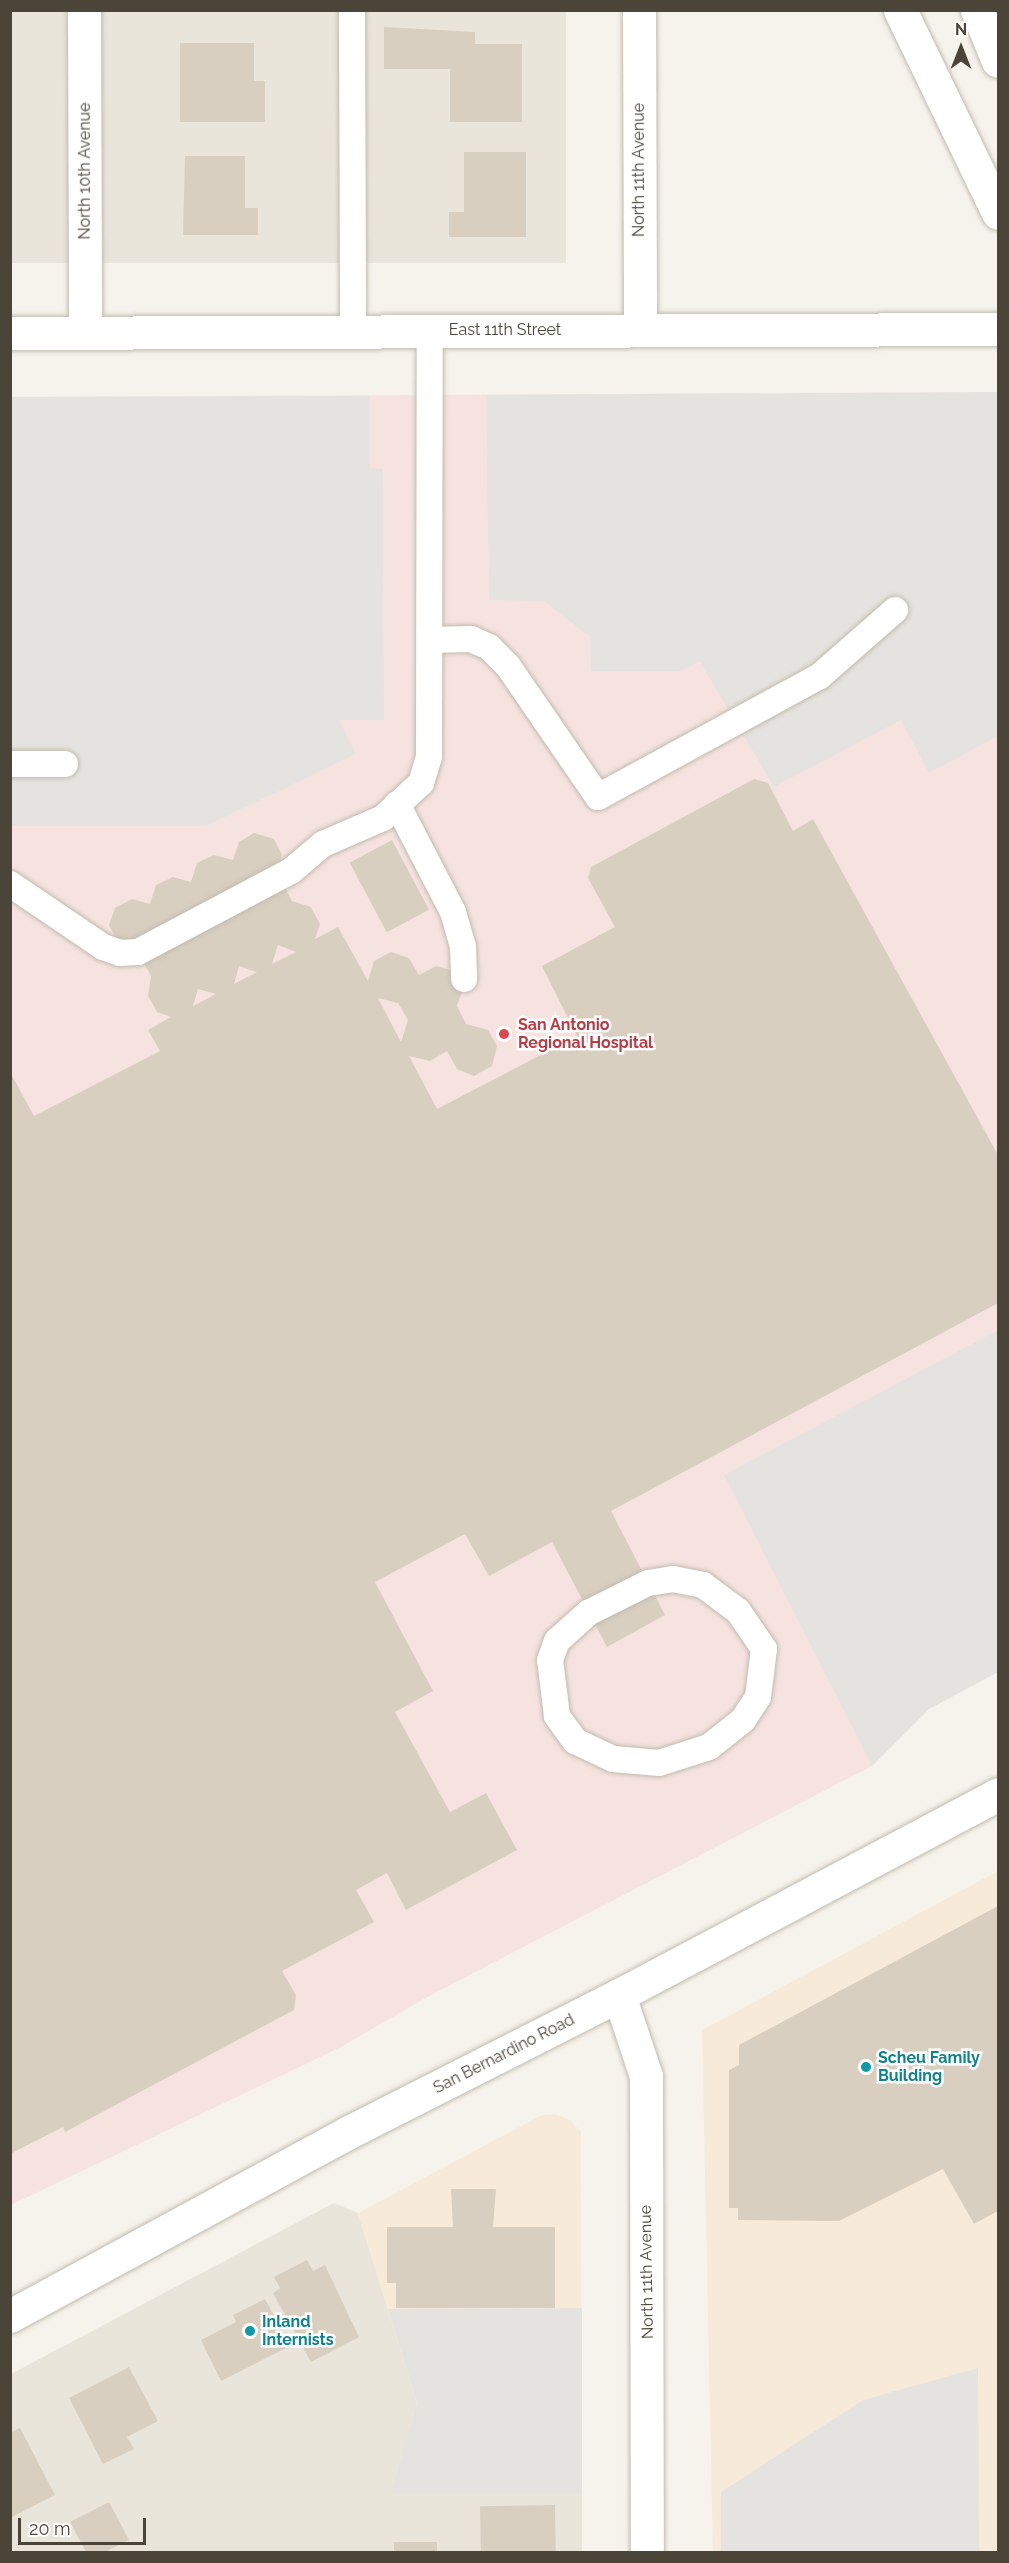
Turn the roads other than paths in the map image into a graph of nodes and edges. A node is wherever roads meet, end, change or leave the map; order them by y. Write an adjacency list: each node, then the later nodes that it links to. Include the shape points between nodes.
1 (84, 10): 12 (street, North 10th Avenue)
2 (352, 10): 10 (lane)
3 (639, 10): 9 (street, North 11th Avenue)
4 (900, 10): 7 (street)
5 (977, 10): 6 (street)
6 (999, 61)
7 (999, 213)
8 (999, 328): 9 (street, East 11th Street)
9 (640, 330): 11 (street, East 11th Street)
10 (353, 331): 11 (street, East 11th Street); 12 (street, East 11th Street)
11 (430, 331): 15 (lane)
12 (85, 332): 13 (street, East 11th Street)
13 (10, 333)
14 (895, 610): 15 (lane, via 820,676 598,797 508,666 489,647 471,639)
15 (430, 640): 18 (lane, via 429,756 421,783)
16 (10, 764): 17 (lane)
17 (65, 764)
18 (397, 804): 19 (lane, via 382,818 323,844 285,875 138,952 120,953 103,947); 20 (lane, via 456,920 463,946)
19 (10, 884)
20 (464, 979)
21 (764, 1649): 21 (lane, via 738,1611 704,1585 680,1580 648,1583 588,1612 557,1641 550,1660 556,1716 575,1741 613,1759 659,1763 709,1747 743,1720 758,1697)
22 (999, 1794): 23 (street, San Bernardino Road)
23 (619, 1995): 24 (street, San Bernardino Road, via 350,2132); 25 (street, North 11th Avenue, via 646,2076)
24 (10, 2316)
25 (647, 2553)

